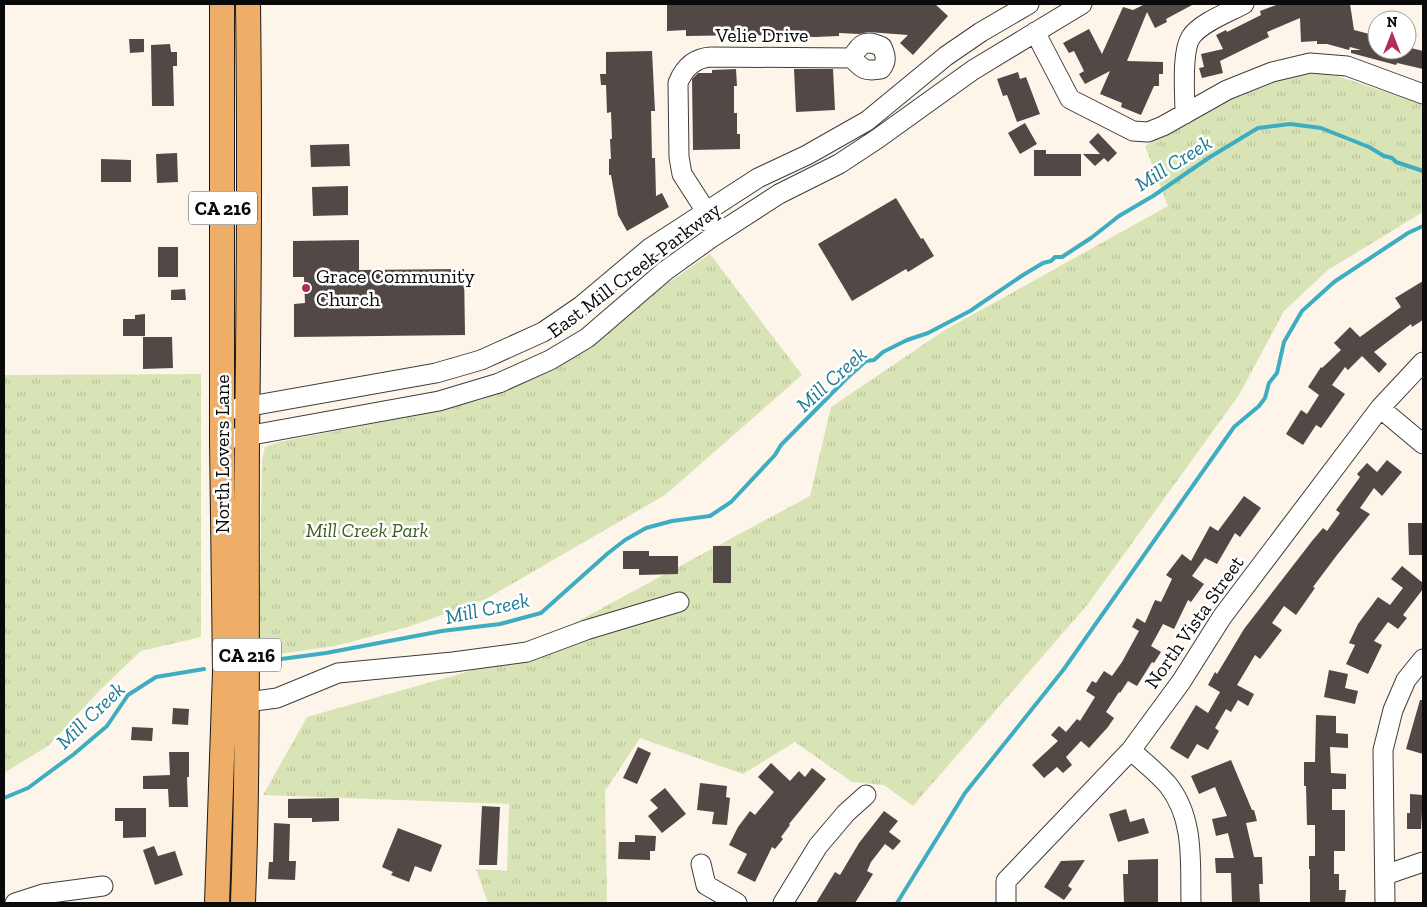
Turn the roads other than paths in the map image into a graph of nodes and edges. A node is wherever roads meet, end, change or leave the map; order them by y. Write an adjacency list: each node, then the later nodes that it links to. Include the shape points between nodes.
1 (222, 4): 15 (main road, North Lovers Lane / CA 216)
2 (248, 4): 13 (main road, North Lovers Lane / CA 216)
3 (1029, 4): 10 (street, East Mill Creek Parkway, via 946,56 867,121 758,178)
4 (1082, 4): 6 (street, East Mill Creek Parkway)
5 (1244, 4): 9 (street, via 1200,27 1191,37 1185,52)
6 (1035, 32): 9 (street, via 1070,98 1133,130 1148,132); 11 (street, East Mill Creek Parkway, via 972,70 877,140 839,164 779,194)
7 (852, 58): 10 (street, Velie Drive, via 702,57 691,63 678,83 679,157 682,174)
8 (1423, 94): 9 (street, via 1347,66 1310,63 1272,72 1227,90)
9 (1185, 114)
10 (706, 212): 11 (street, via 709,221); 13 (street, East Mill Creek Parkway, via 650,248 581,306 520,344 481,360 436,372)
11 (674, 265): 16 (street, East Mill Creek Parkway, via 587,338 550,360 499,383 439,401)
12 (1423, 362): 14 (street, North Vista Street)
13 (248, 407): 15 (street, East Mill Creek Parkway); 16 (main road, North Lovers Lane / CA 216)
14 (1380, 408): 18 (street); 22 (street, North Vista Street, via 1222,617 1181,682)
15 (222, 411): 17 (main road, North Lovers Lane / CA 216)
16 (248, 436): 17 (street, East Mill Creek Parkway); 21 (main road, North Lovers Lane / CA 216)
17 (222, 441): 29 (main road, North Lovers Lane / CA 216, via 225,671)
18 (1423, 444)
19 (679, 602): 21 (street, via 526,652 338,673 277,698)
20 (1423, 659): 26 (street, via 1406,680 1393,710 1383,750)
21 (247, 702): 30 (main road, North Lovers Lane / CA 216)
22 (1131, 750): 33 (street, North Vista Street, via 1006,881); 34 (street, via 1168,785 1182,810 1190,838)
23 (866, 794): 32 (street, via 818,846)
24 (1423, 862): 26 (street)
25 (701, 864): 31 (street, via 706,885)
26 (1385, 875): 35 (street)
27 (103, 886): 28 (street, via 43,894)
28 (15, 903)
29 (217, 903)
30 (243, 903)
31 (737, 903)
32 (782, 903)
33 (1006, 903)
34 (1191, 903)
35 (1385, 903)

